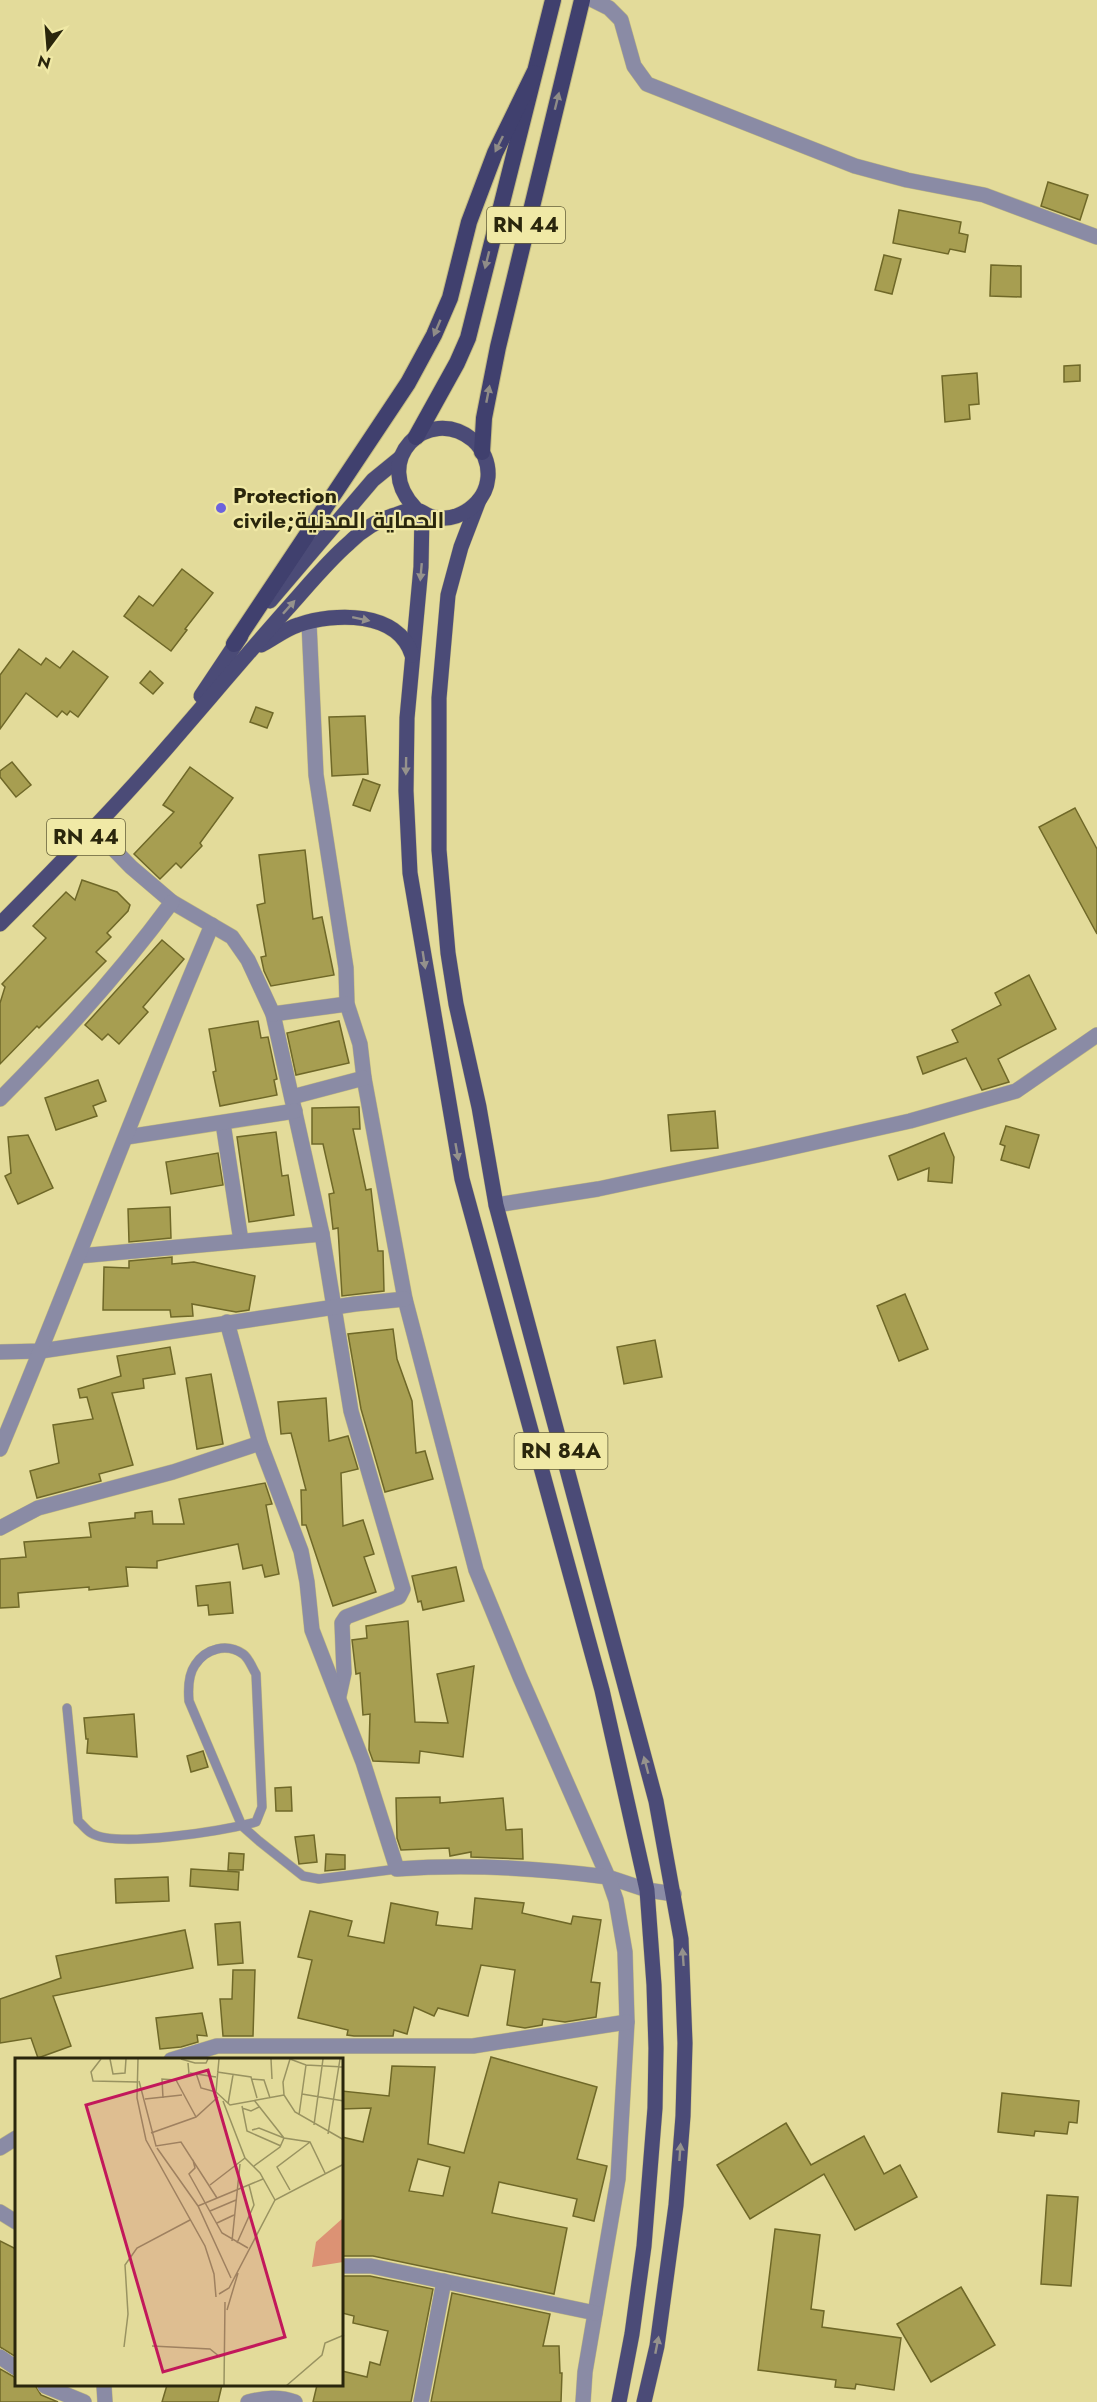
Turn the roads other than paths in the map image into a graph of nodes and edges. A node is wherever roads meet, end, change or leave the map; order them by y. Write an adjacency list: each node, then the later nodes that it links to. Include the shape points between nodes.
1 (553, 0): 4 (highway, RN 44)
2 (582, 0): 7 (highway, RN 44, one-way to 2, via 484,418 498,347)
3 (593, 0): 5 (street, via 621,20 634,66 647,84 855,166 984,195)
4 (534, 73): 6 (highway, RN 44, one-way to 6, via 468,338); 12 (highway, one-way to 12, via 488,172 469,222 450,298 434,335)
5 (1097, 237)
6 (416, 437): 7 (main road, via 439,428 452,429 474,441); 8 (main road)
7 (482, 452): 9 (main road, via 488,476)
8 (400, 458): 10 (main road, via 399,486); 12 (main road, RN 44, via 373,480)
9 (479, 500): 10 (main road, via 470,509 447,518 434,518); 26 (main road, RN 84A, via 448,595 439,698 439,850 456,1004)
10 (419, 511): 12 (main road, RN 44, one-way to 10, via 349,543 392,516); 13 (main road, RN 84A, one-way to 13, via 421,567)
11 (309, 623): 12 (main road); 13 (main road, one-way to 13, via 353,617 384,624 403,636); 18 (street, via 316,775 346,968)
12 (241, 649): 14 (main road, RN 44, via 169,746)
13 (412, 656): 43 (main road, RN 84A, one-way to 43, via 406,791 410,873 462,1179 602,1690)
14 (94, 829): 15 (street); 16 (main road, RN 44)
15 (172, 902): 17 (street); 22 (street, via 114,978)
16 (0, 924)
17 (212, 925): 19 (street, via 232,937 248,960); 25 (street)
18 (347, 1004): 19 (street); 21 (street, via 360,1044)
19 (273, 1014): 23 (street)
20 (1097, 1035): 26 (street, via 1016,1091 758,1155 598,1189)
21 (364, 1078): 23 (street); 30 (street)
22 (0, 1099)
23 (293, 1104): 24 (street); 27 (street)
24 (224, 1123): 25 (street); 28 (street)
25 (127, 1137): 29 (street)
26 (496, 1205): 44 (main road, RN 84A, one-way to 26, via 656,1801)
27 (322, 1234): 28 (street); 31 (street)
28 (241, 1241): 29 (street)
29 (79, 1256): 33 (street)
30 (405, 1299): 31 (street); 42 (street, via 476,1570)
31 (334, 1307): 32 (street); 38 (street, via 351,1411 403,1589 399,1597 346,1617 342,1623 344,1673)
32 (227, 1322): 33 (street); 35 (street)
33 (41, 1351): 34 (street); 36 (street)
34 (0, 1352)
35 (260, 1443): 37 (street, via 173,1472 38,1508); 38 (street, via 301,1551 312,1630)
36 (0, 1449)
37 (0, 1528)
38 (339, 1696): 41 (street)
39 (67, 1708): 40 (lane, via 78,1821 92,1834 116,1839 206,1834)
40 (242, 1826): 40 (lane, via 189,1701 188,1686 194,1665 211,1649 229,1647 245,1655 256,1674 262,1807 256,1822); 41 (lane, via 303,1876 319,1879)
41 (397, 1869): 42 (street, via 441,1866)
42 (608, 1877): 43 (street); 45 (street, via 625,1952)
43 (647, 1890): 44 (street); 65 (main road, RN 84A, via 655,1996 655,2108 644,2246)
44 (674, 1894): 66 (main road, RN 84A, one-way to 44, via 671,2257 683,2116 684,1975)
45 (627, 2022): 46 (street, via 473,2046); 54 (street, via 618,2179)
46 (216, 2053): 47 (street)
47 (184, 2058)
48 (15, 2140): 49 (street)
49 (0, 2148)
50 (0, 2212): 51 (street)
51 (15, 2221)
52 (344, 2265): 53 (street, via 371,2266)
53 (444, 2281): 54 (street); 63 (street)
54 (595, 2313): 64 (street)
55 (0, 2357): 56 (street)
56 (15, 2367)
57 (49, 2387): 60 (street)
58 (104, 2387): 61 (street)
59 (289, 2396): 62 (street)
60 (84, 2402)
61 (105, 2402)
62 (248, 2402)
63 (421, 2402)
64 (583, 2402)
65 (619, 2402)
66 (644, 2402)

